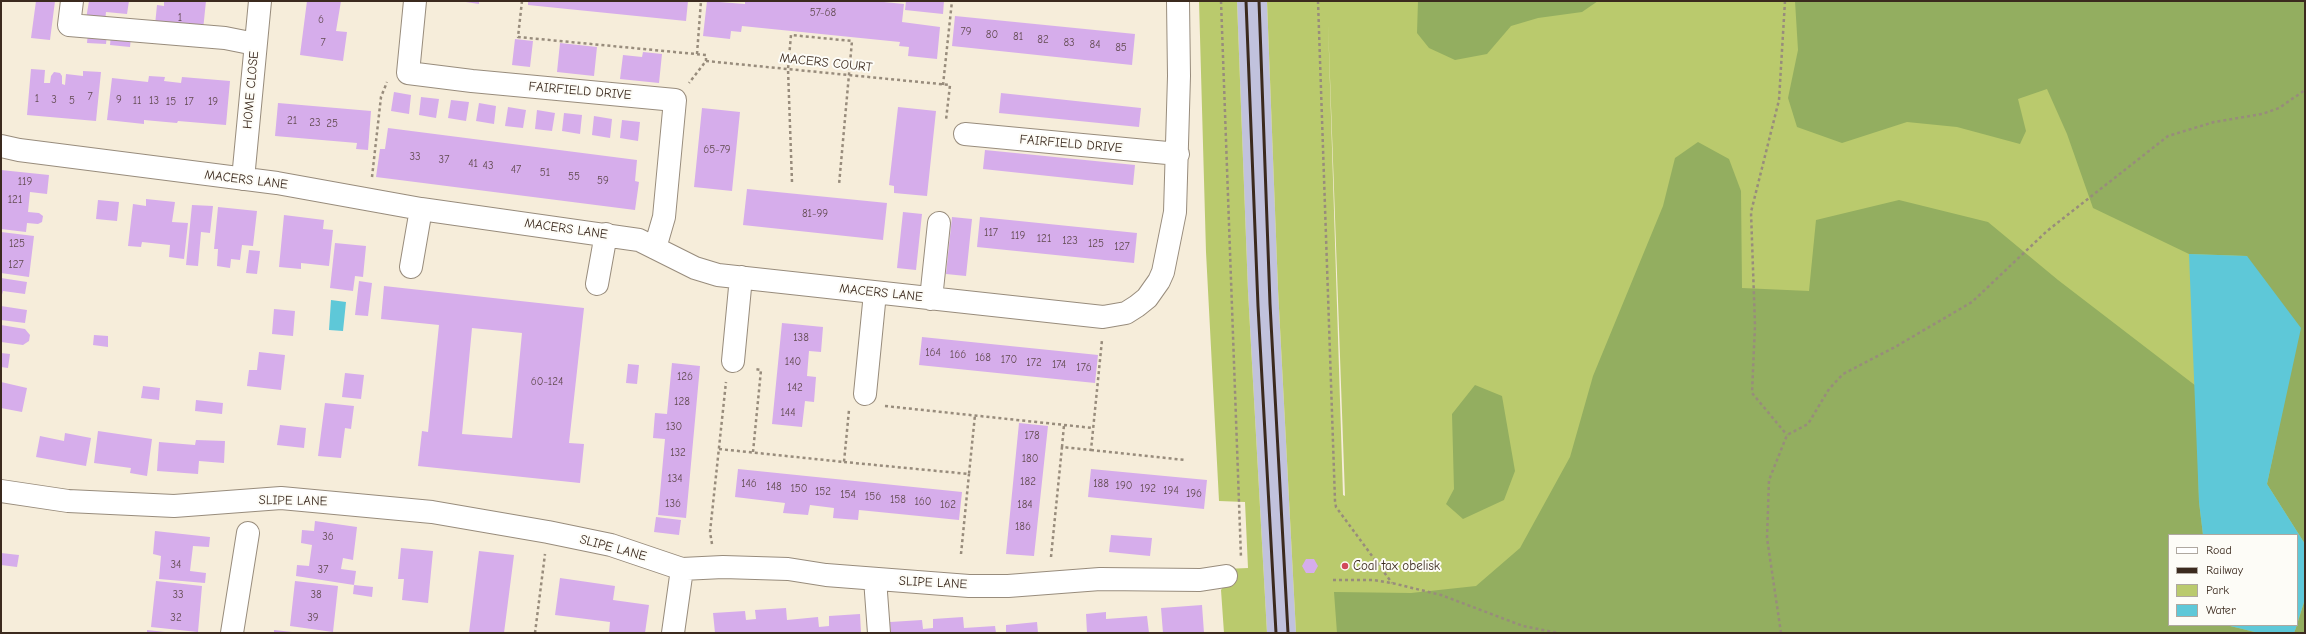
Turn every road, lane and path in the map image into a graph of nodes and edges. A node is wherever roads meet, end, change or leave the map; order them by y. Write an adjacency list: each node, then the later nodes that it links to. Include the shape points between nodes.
1 (72, 1): 11 (street, via 69,25 225,38)
2 (260, 1): 11 (street, HOME CLOSE)
3 (415, 1): 15 (street)
4 (522, 1): 12 (path, via 518,37)
5 (701, 1): 12 (path)
6 (952, 1): 17 (path)
7 (1178, 1): 22 (street)
8 (1221, 1): 57 (path, via 1238,502)
9 (1318, 1): 60 (path, via 1335,501 1336,507)
10 (1785, 1): 42 (path, via 1779,100 1751,212 1755,325 1752,393)
11 (256, 44): 23 (street, HOME CLOSE)
12 (697, 54): 13 (path, via 706,55)
13 (706, 61): 14 (path, MACERS COURT); 19 (path)
14 (788, 69): 16 (path, MACERS COURT); 16 (path, via 791,35 852,41); 24 (path)
15 (408, 73): 19 (street, FAIRFIELD DRIVE); 26 (path, via 388,81 381,97)
16 (849, 75): 17 (path, MACERS COURT); 25 (path)
17 (943, 85): 20 (path, via 950,85 945,132)
18 (2305, 90): 42 (path, via 2279,108 2262,114 2214,122 2168,136 2047,231 1972,302 1843,374 1829,389 1808,424)
19 (675, 100): 30 (street, via 664,217)
20 (965, 134): 22 (street, FAIRFIELD DRIVE)
21 (1, 146): 23 (street, MACERS LANE)
22 (1178, 154): 36 (street, MACERS LANE, via 1175,212 1160,281 1147,298 1126,313)
23 (243, 179): 26 (street, MACERS LANE, via 277,182)
24 (792, 182)
25 (839, 186)
26 (370, 199): 27 (street, MACERS LANE)
27 (421, 209): 29 (street, MACERS LANE); 31 (street)
28 (939, 223): 35 (street)
29 (606, 234): 30 (street, MACERS LANE, via 639,240); 33 (street)
30 (655, 248): 32 (street, MACERS LANE, via 695,268 718,275)
31 (411, 267)
32 (741, 277): 34 (street, MACERS LANE); 37 (street)
33 (597, 284)
34 (875, 293): 35 (street, MACERS LANE); 38 (street)
35 (931, 299): 36 (street, MACERS LANE)
36 (1103, 317): 41 (path, via 1102,354)
37 (731, 364): 44 (path, via 727,373); 46 (path, via 761,370)
38 (866, 400): 39 (path); 48 (path)
39 (975, 415): 40 (path); 49 (path)
40 (1064, 425): 41 (path); 43 (path)
41 (1093, 428): 45 (path)
42 (1787, 435): 66 (path, via 1769,480 1767,538)
43 (1062, 447): 45 (path); 54 (path)
44 (719, 448): 46 (path); 55 (path, via 710,532)
45 (1091, 450): 47 (path)
46 (754, 452): 48 (path)
47 (1185, 460)
48 (844, 462): 49 (path)
49 (969, 474): 53 (path)
50 (1, 490): 51 (street, SLIPE LANE, via 68,501 174,506 281,498 328,501 432,512)
51 (548, 532): 56 (street, SLIPE LANE, via 611,545); 62 (path)
52 (248, 533): 61 (street)
53 (961, 554)
54 (1051, 557)
55 (714, 567): 56 (street, SLIPE LANE); 58 (street, SLIPE LANE, via 788,569)
56 (682, 569): 63 (street)
57 (1234, 569): 58 (street, SLIPE LANE, via 1200,580 1100,579 1008,586 969,586)
58 (875, 579): 64 (street)
59 (1333, 580): 60 (path, via 1373,580)
60 (1392, 583): 65 (path, via 1440,595 1523,626)
61 (232, 633)
62 (535, 633)
63 (672, 633)
64 (879, 633)
65 (1558, 633)
66 (1781, 633)

